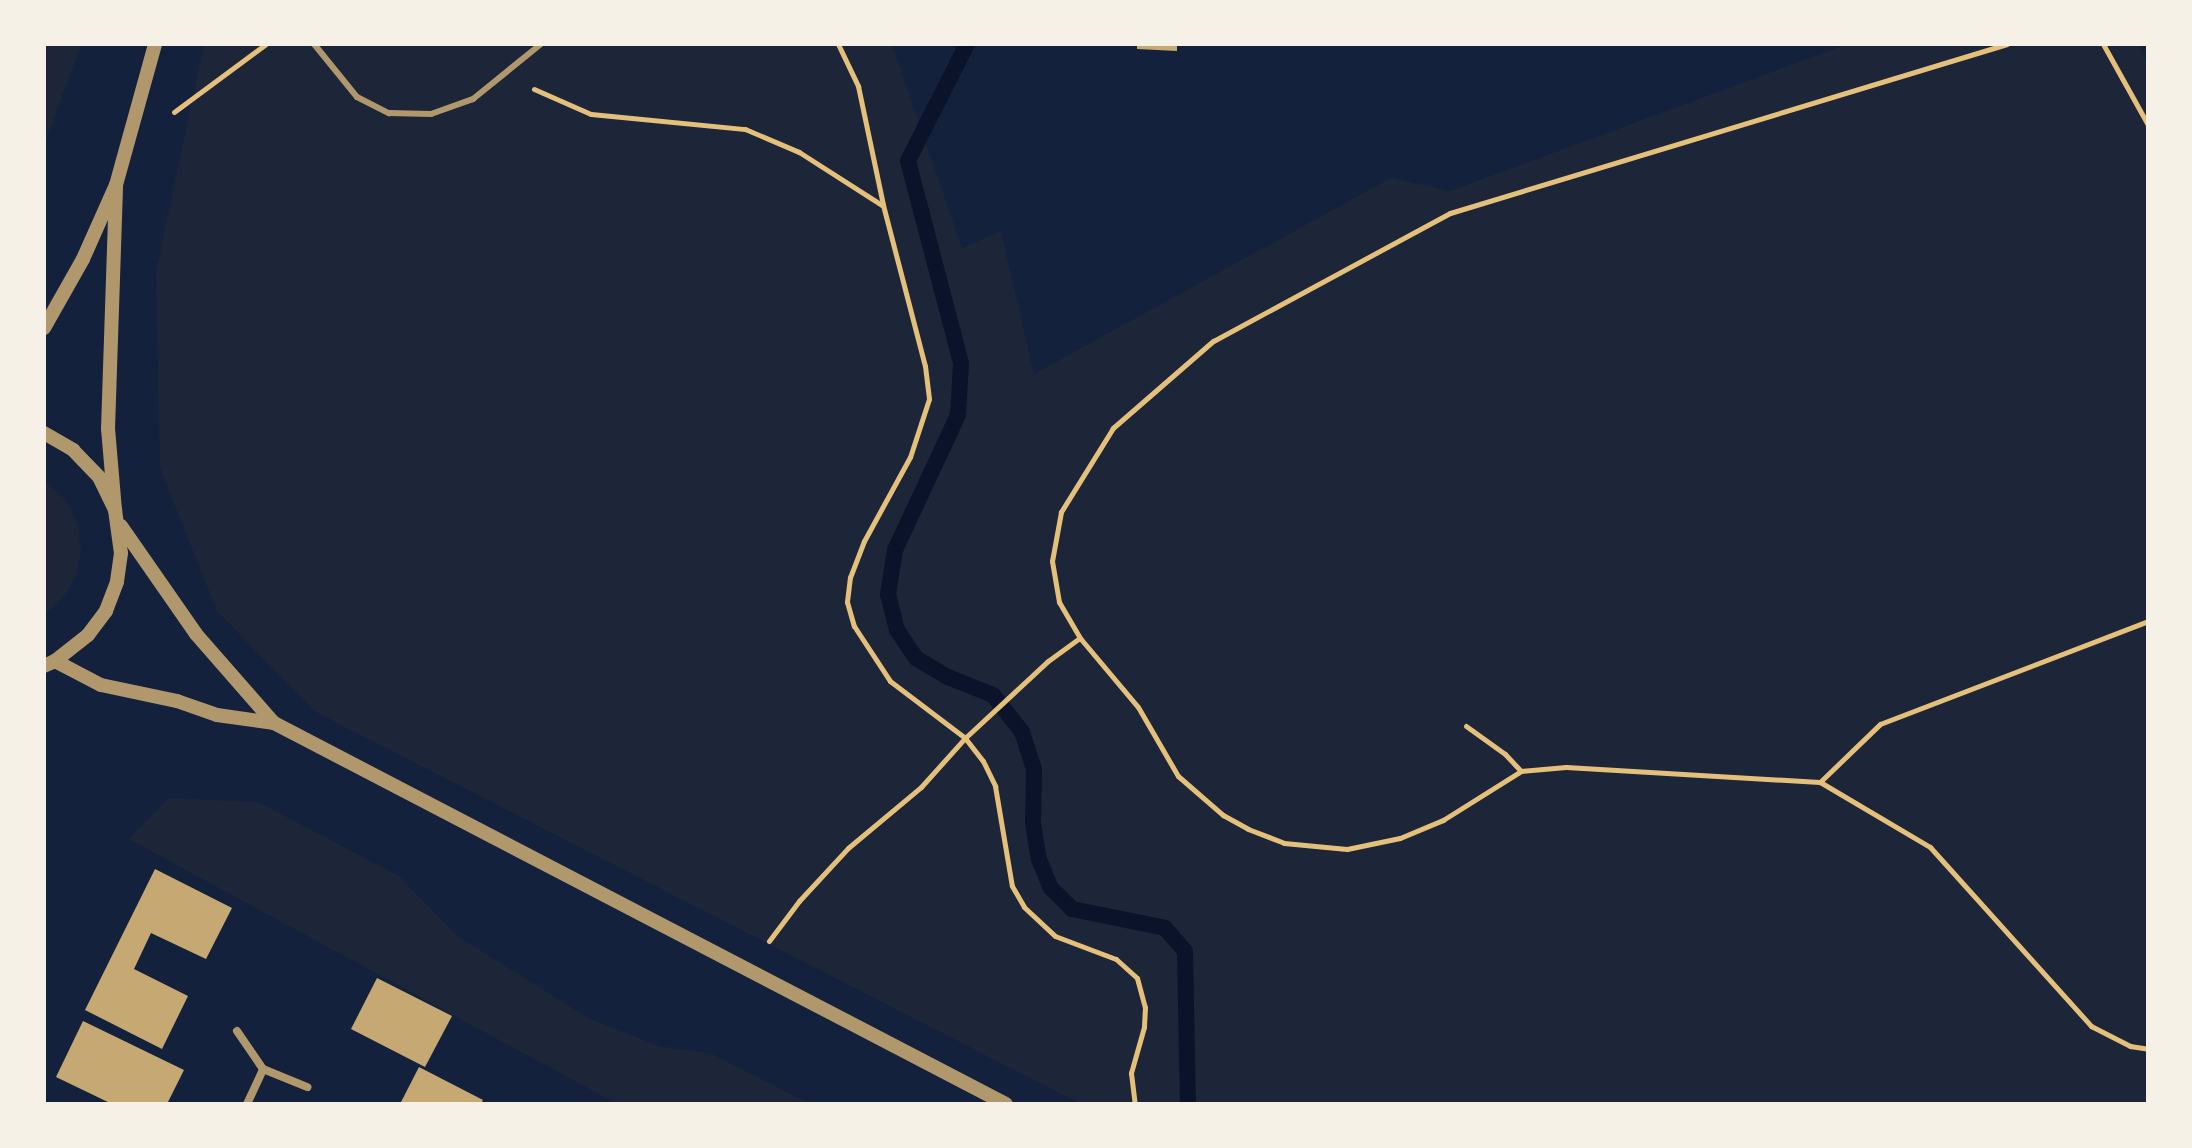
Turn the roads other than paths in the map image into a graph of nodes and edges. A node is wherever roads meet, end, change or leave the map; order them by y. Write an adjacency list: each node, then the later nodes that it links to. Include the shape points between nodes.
1 (155, 44): 4 (street)
2 (314, 44): 3 (lane, via 357,97 389,113 431,114 473,99)
3 (541, 44)
4 (116, 185): 5 (street); 7 (street, via 108,429)
5 (44, 328)
6 (44, 433): 7 (street, via 73,450 90,468)
7 (117, 516): 8 (street, via 119,568 106,611 88,635); 9 (street, via 188,624)
8 (48, 665): 9 (street, via 101,685 217,715)
9 (274, 723): 14 (street)
10 (237, 1031): 11 (street)
11 (263, 1069): 12 (street); 13 (street)
12 (307, 1087)
13 (247, 1104)
14 (1006, 1104)

